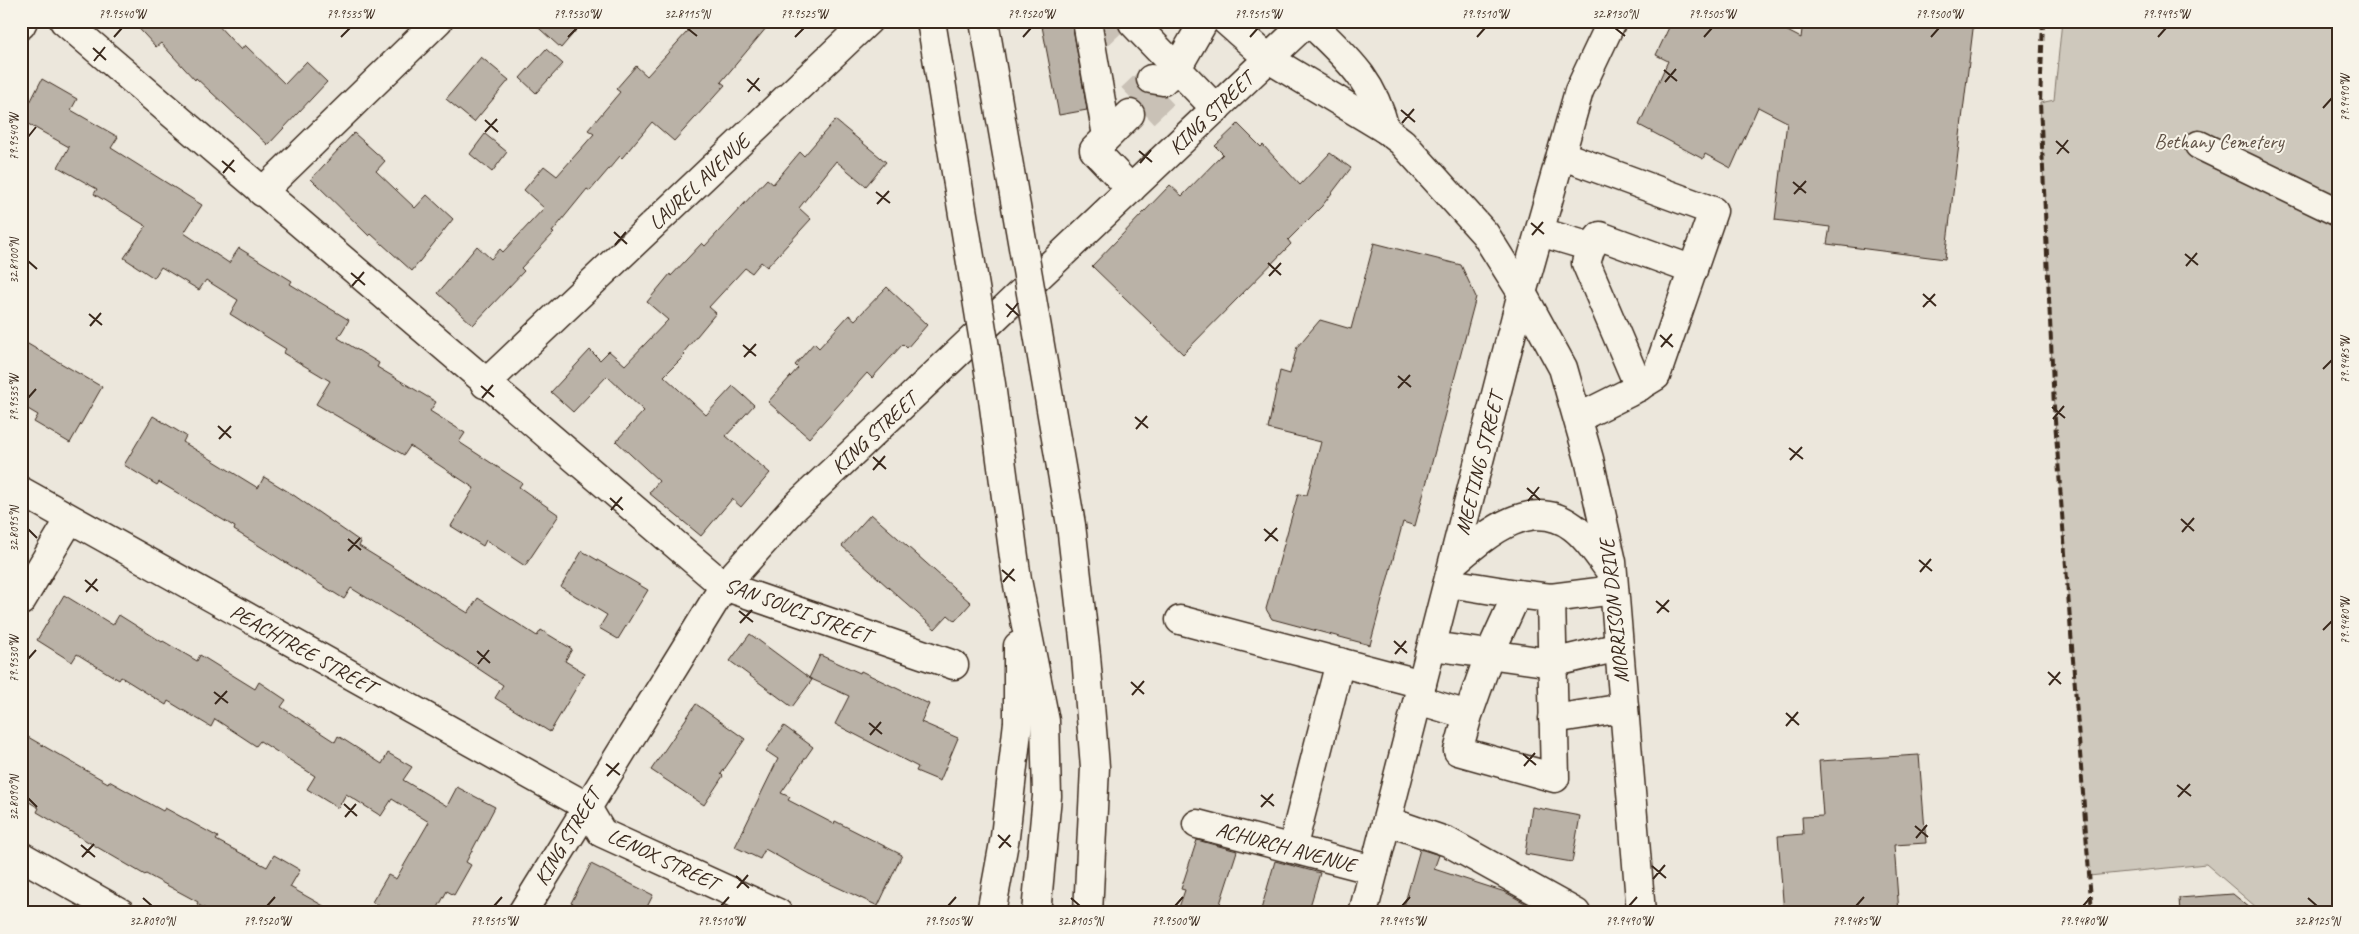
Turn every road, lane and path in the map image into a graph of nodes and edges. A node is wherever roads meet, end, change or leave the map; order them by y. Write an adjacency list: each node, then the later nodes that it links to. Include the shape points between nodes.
1 (23, 21): 12 (main road)
2 (64, 21): 23 (main road, SAN SOUCI STREET)
3 (438, 21): 23 (main road)
4 (868, 21): 29 (main road, LAUREL AVENUE)
5 (931, 21): 35 (main road, bridge, via 991,384)
6 (984, 21): 63 (main road, bridge, via 1071,525 1095,767)
7 (1087, 21): 19 (main road)
8 (1204, 21): 15 (main road)
9 (1226, 21): 14 (main road, MORRISON DRIVE)
10 (1309, 21): 14 (main road, KING STREET); 18 (main road, via 1361,73 1380,108)
11 (1612, 21): 21 (main road, MEETING STREET, via 1579,91)
12 (21, 25)
13 (1135, 28): 15 (main road)
14 (1269, 59): 17 (main road, KING STREET); 18 (main road, MORRISON DRIVE)
15 (1164, 80): 17 (main road)
16 (1135, 108): 19 (main road)
17 (1216, 109): 22 (main road, KING STREET)
18 (1385, 128): 28 (main road, MORRISON DRIVE, via 1402,142 1485,234)
19 (1107, 136): 22 (main road, via 1094,150)
20 (2199, 145): 24 (main road)
21 (1561, 155): 25 (main road, MEETING STREET); 27 (main road, via 1713,212)
22 (1131, 190): 37 (main road, KING STREET, via 794,508)
23 (262, 192): 29 (main road, SAN SOUCI STREET)
24 (2338, 212)
25 (1540, 232): 26 (main road); 28 (main road, MEETING STREET)
26 (1591, 247): 27 (main road, via 1600,236); 30 (main road, via 1586,263)
27 (1693, 270): 30 (main road, via 1656,376)
28 (1522, 293): 31 (main road, MORRISON DRIVE, via 1563,368); 34 (main road, MEETING STREET)
29 (485, 384): 37 (main road, SAN SOUCI STREET)
30 (1639, 387): 31 (main road)
31 (1578, 418): 36 (main road, MORRISON DRIVE)
32 (21, 491): 33 (main road, PEACHTREE STREET)
33 (70, 519): 40 (main road); 52 (main road, PEACHTREE STREET)
34 (1452, 573): 36 (main road, via 1502,525 1544,515 1572,526 1582,535); 38 (main road); 42 (main road, MEETING STREET)
35 (1017, 580): 61 (main road, via 1018,722 1005,837); 62 (main road, via 1045,721 1047,796)
36 (1613, 582): 39 (main road); 43 (main road, MORRISON DRIVE)
37 (724, 586): 47 (main road, SAN SOUCI STREET); 52 (main road, KING STREET)
38 (1517, 594): 39 (main road); 44 (main road)
39 (1551, 598): 46 (main road)
40 (21, 601)
41 (1180, 620): 45 (main road)
42 (1432, 646): 44 (main road); 48 (main road, MEETING STREET)
43 (1619, 648): 46 (main road); 49 (main road, MORRISON DRIVE)
44 (1490, 653): 46 (main road); 50 (main road)
45 (1340, 662): 48 (main road); 55 (main road)
46 (1552, 663): 51 (main road)
47 (954, 665)
48 (1420, 692): 50 (main road); 53 (main road, MEETING STREET)
49 (1624, 708): 51 (main road); 66 (main road, MORRISON DRIVE)
50 (1468, 715): 51 (main road, via 1458,751 1555,778)
51 (1553, 719)
52 (586, 806): 59 (main road, KING STREET); 60 (main road, LENOX STREET, via 602,833)
53 (1387, 821): 57 (main road, MEETING STREET); 65 (main road, via 1448,842)
54 (1197, 824): 55 (main road, ACHURCH AVENUE)
55 (1292, 849): 57 (main road, ACHURCH AVENUE)
56 (21, 856): 58 (main road)
57 (1374, 870): 64 (main road, MEETING STREET)
58 (121, 913)
59 (522, 913)
60 (778, 913)
61 (991, 913)
62 (1036, 913)
63 (1088, 913)
64 (1363, 913)
65 (1576, 913)
66 (1641, 913)

